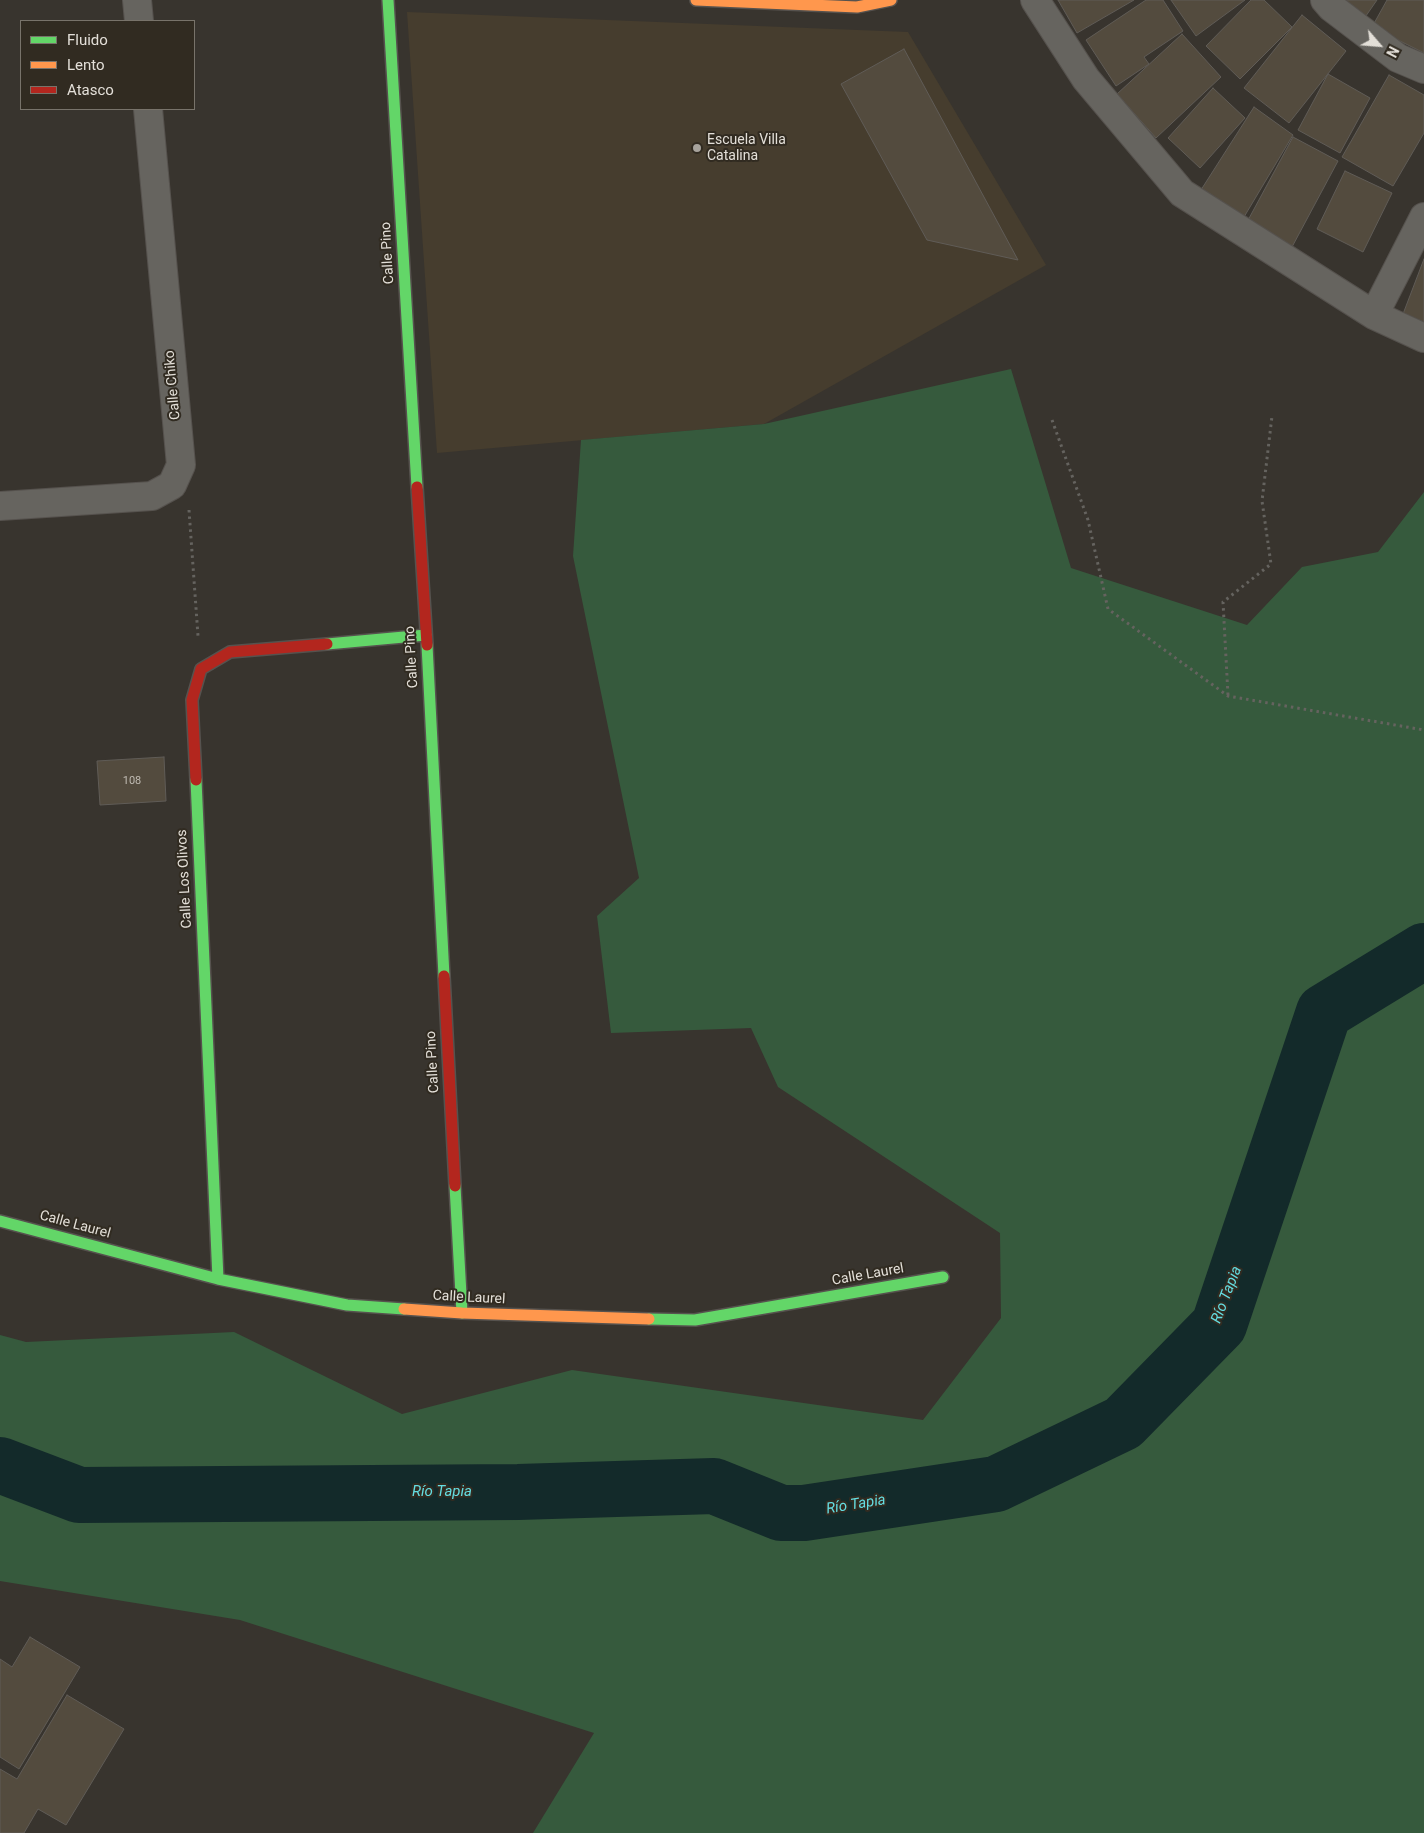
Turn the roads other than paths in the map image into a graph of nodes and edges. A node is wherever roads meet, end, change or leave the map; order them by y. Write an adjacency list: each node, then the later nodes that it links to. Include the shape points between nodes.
1 (137, 0): 7 (street)
2 (388, 0): 14 (street, Calle Pino)
3 (696, 0): 4 (street, via 857,7)
4 (891, 0)
5 (1035, 0): 11 (street, via 1086,79 1182,193)
6 (1325, 0): 8 (street, via 1331,8 1398,58)
7 (139, 20)
8 (1424, 69)
9 (148, 110): 13 (street, Calle Chiko, via 181,465 172,485 152,496)
10 (1424, 217): 11 (street)
11 (1374, 315): 12 (street)
12 (1424, 338)
13 (0, 506)
14 (426, 635): 17 (street, Calle Los Olivos, via 230,652 201,669 192,700); 18 (street, Calle Pino)
15 (0, 1221): 17 (street, Calle Laurel)
16 (943, 1277): 18 (street, Calle Laurel, via 695,1320)
17 (218, 1279): 18 (street, Calle Laurel, via 348,1305)
18 (462, 1313)

